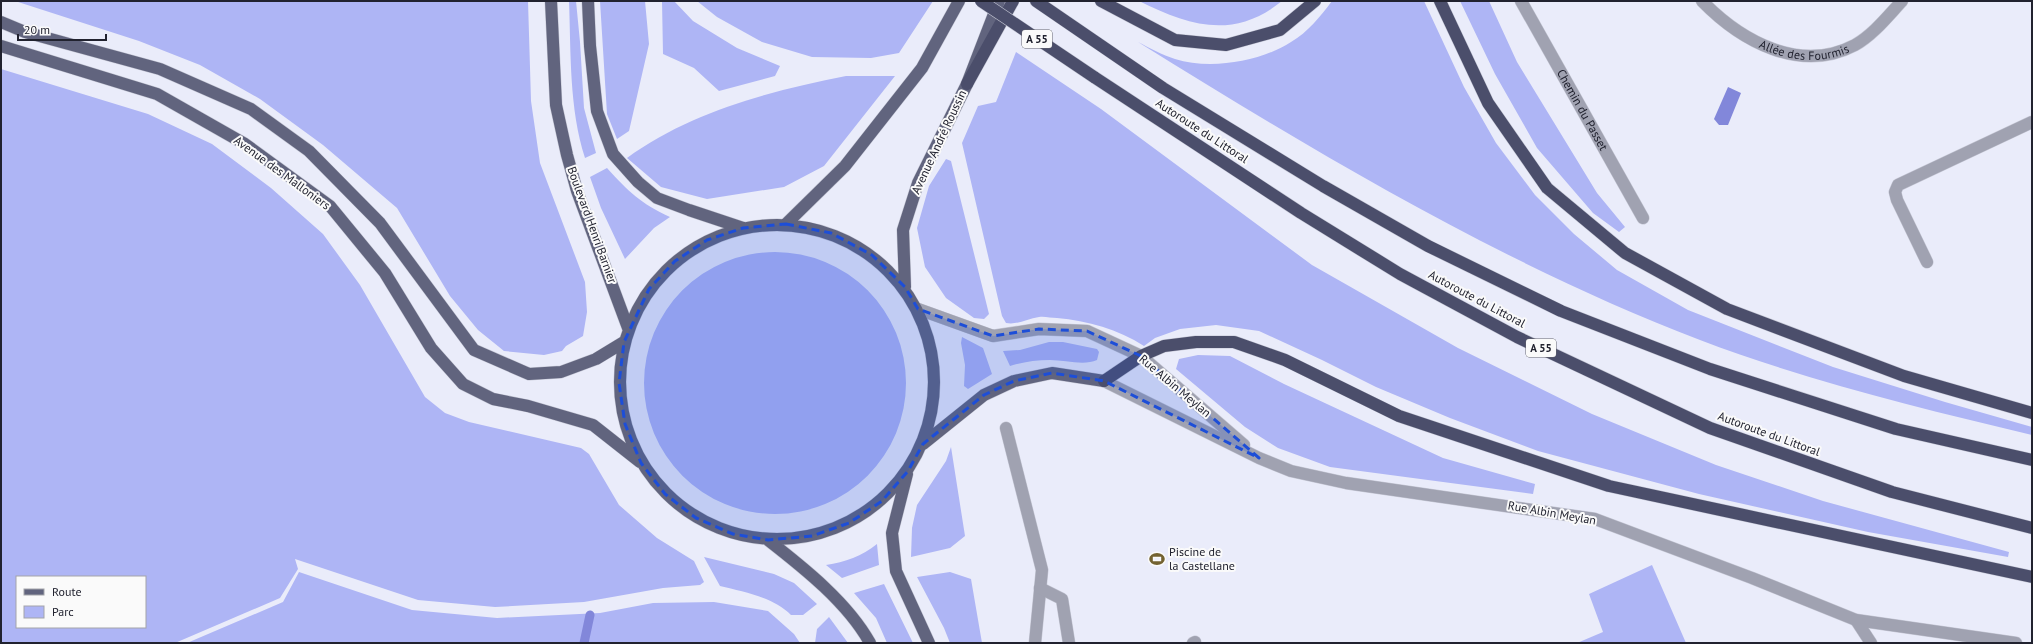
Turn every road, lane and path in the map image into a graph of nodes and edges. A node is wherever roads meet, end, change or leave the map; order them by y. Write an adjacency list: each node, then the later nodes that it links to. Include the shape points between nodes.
1 (551, 1): 24 (main road, Boulevard Henri Barnier, via 556,105 567,155 577,191)
2 (588, 1): 20 (main road, via 597,111 613,154 638,182 657,198)
3 (959, 1): 19 (main road, via 922,68 845,166)
4 (981, 1): 35 (highway, Autoroute du Littoral / A 55, bridge, via 1301,213 1393,270 1517,337 1710,428 1892,492)
5 (999, 1): 16 (main road, Avenue André Roussin)
6 (1013, 1): 16 (highway)
7 (1036, 1): 32 (highway, Autoroute du Littoral / A 55, via 1163,88 1330,190 1428,246 1561,311 1710,369 1888,426)
8 (1101, 1): 9 (highway, via 1175,40 1226,45 1280,30)
9 (1315, 1)
10 (1440, 1): 28 (highway, via 1488,103 1546,188 1625,253 1727,309 1904,376)
11 (1521, 1): 18 (street, Chemin du Passet)
12 (1702, 1): 13 (street, Allée des Fourmis, via 1717,16 1760,45 1801,57 1835,53 1856,44 1875,30)
13 (1902, 1)
14 (1, 22): 25 (main road, via 25,32 160,69 251,110 309,151 380,222 474,350 529,374 561,372 596,359)
15 (1, 46): 33 (main road, Avenue des Malloniers, via 158,94 245,144 330,206 385,273 431,348 463,384 493,399 528,406 593,425)
16 (966, 84): 22 (main road, Avenue André Roussin, via 918,183 903,230)
17 (2032, 122): 21 (street, via 1898,185 1895,192 1897,200)
18 (1643, 218)
19 (786, 224): 20 (main road); 22 (main road, via 831,233 872,255)
20 (743, 228): 24 (main road, via 707,240 675,261 649,289)
21 (1927, 262)
22 (905, 287): 23 (main road)
23 (918, 309): 26 (street, Rue Albin Meylan, via 993,336 1039,329 1087,331); 30 (main road, via 931,342 936,376 933,411)
24 (628, 328): 25 (main road)
25 (624, 342): 33 (main road, via 619,383 625,424)
26 (1142, 356): 27 (highway); 31 (street, Rue Albin Meylan); 37 (highway, via 1164,346 1196,342 1234,342 1285,360 1399,416 1609,486)
27 (1104, 381): 30 (main road, Rue Albin Meylan, via 1052,373 1014,381 984,395); 31 (street, Rue Albin Meylan)
28 (2032, 412)
29 (1006, 428): 38 (street, via 1042,570)
30 (923, 444): 34 (main road)
31 (1259, 458): 39 (street, Rue Albin Meylan, via 1291,471 1346,482 1595,519)
32 (2032, 460)
33 (641, 463): 36 (main road, via 665,494 696,518 733,534)
34 (908, 471): 36 (main road, via 882,501 849,523 812,536); 41 (main road, via 892,533 896,570)
35 (2032, 528)
36 (768, 540): 40 (main road, via 835,598)
37 (2032, 577)
38 (1040, 588): 42 (street); 43 (street, via 1062,599)
39 (1856, 620): 44 (street); 45 (street, Rue Albin Meylan)
40 (870, 643)
41 (929, 643)
42 (1035, 643)
43 (1069, 643)
44 (1871, 643)
45 (2016, 643)

